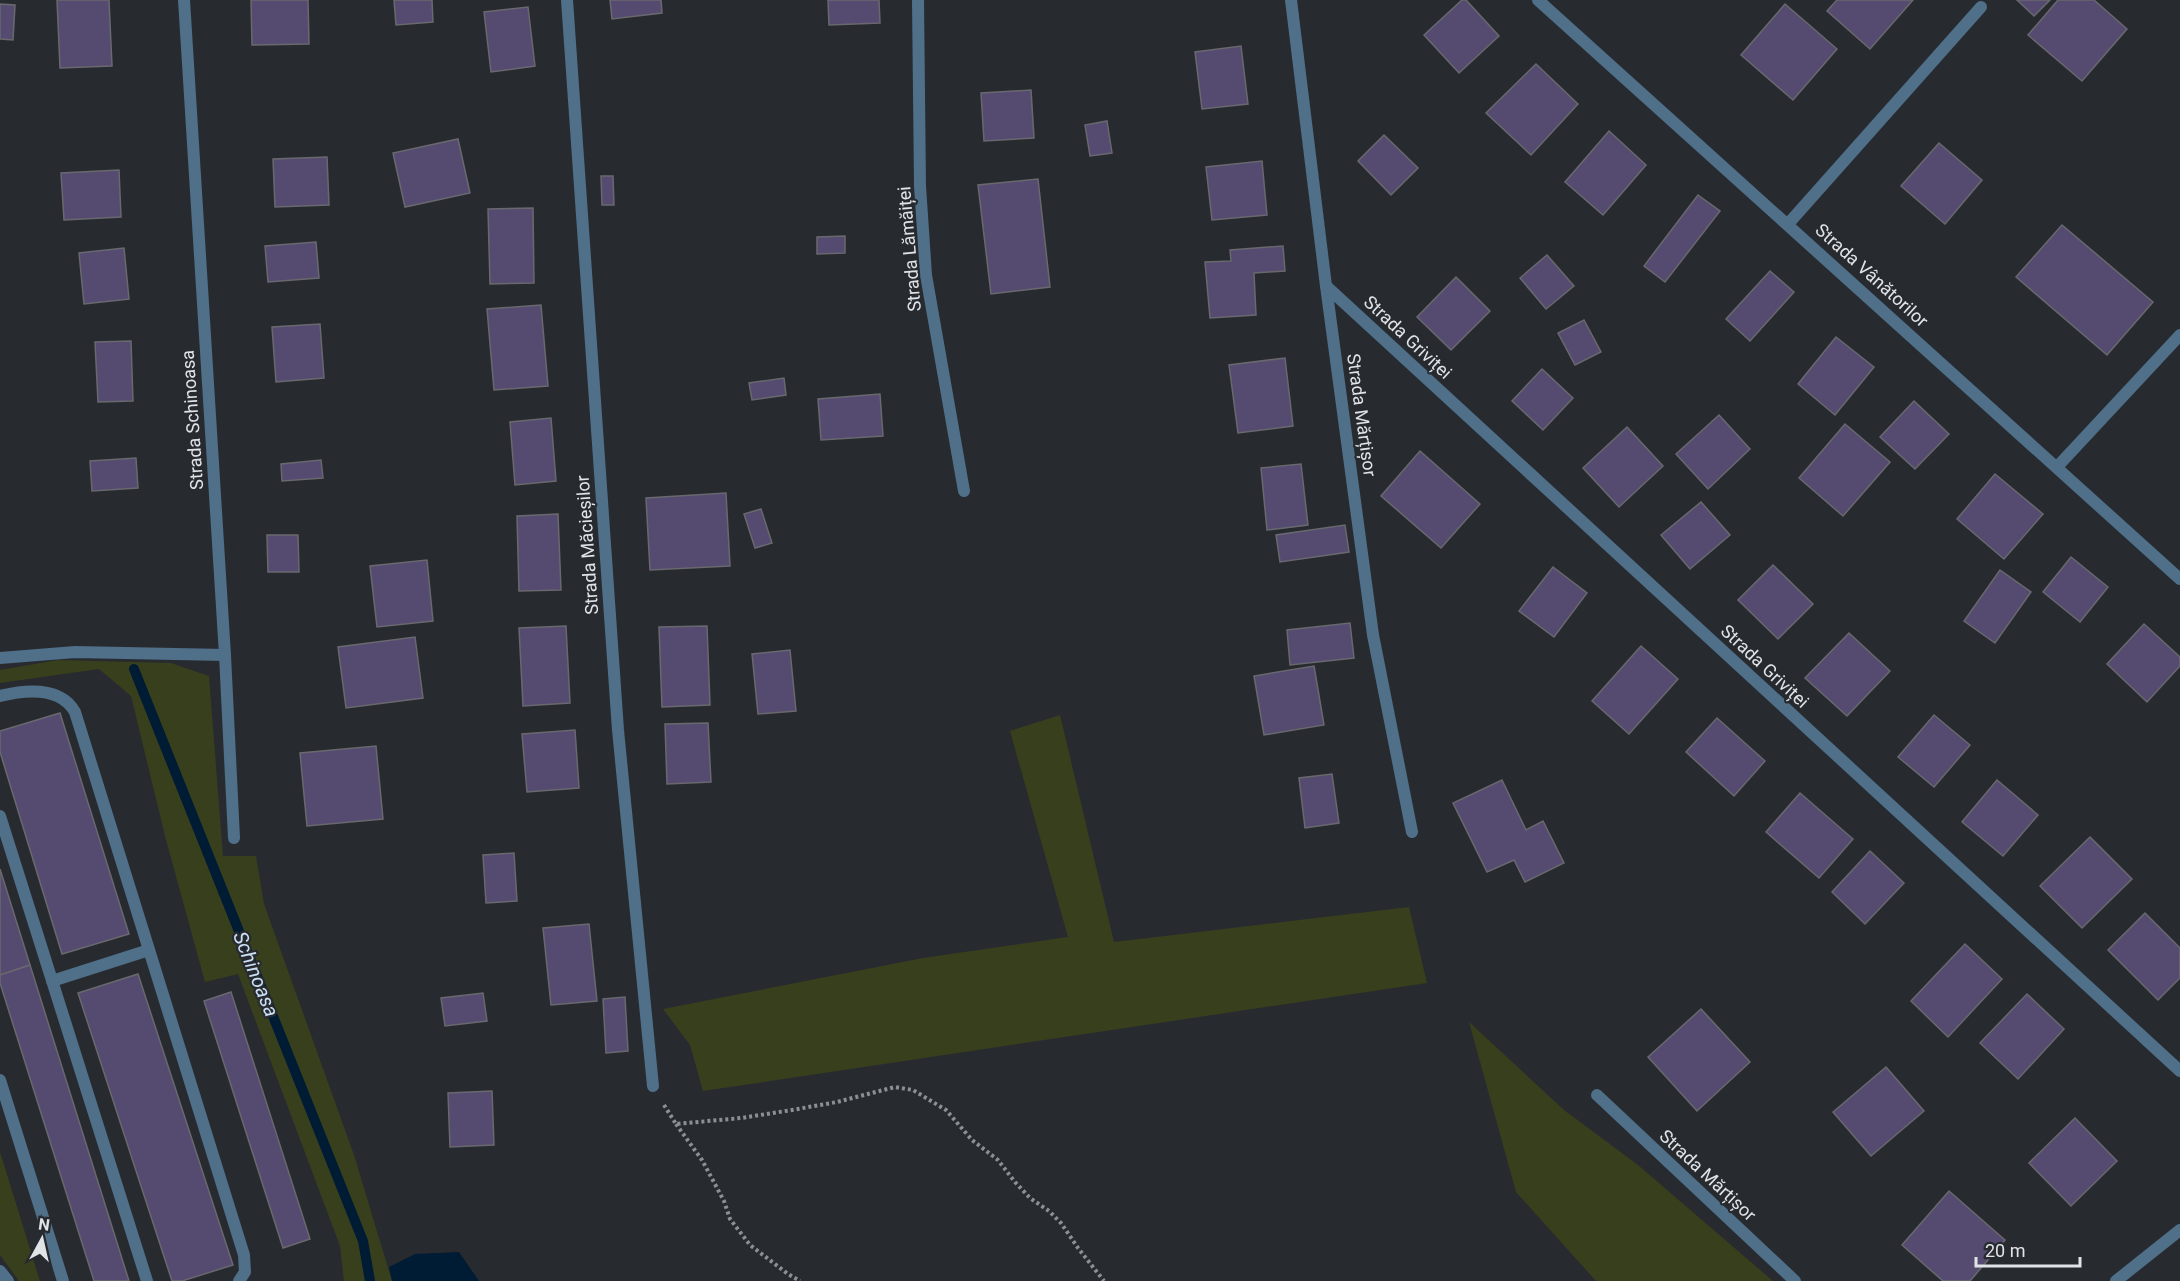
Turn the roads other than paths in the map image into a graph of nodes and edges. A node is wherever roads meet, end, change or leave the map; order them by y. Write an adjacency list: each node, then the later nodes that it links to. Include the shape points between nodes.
1 (184, 0): 13 (street, Strada Schinoasa)
2 (567, 0): 23 (street, Strada Măcieșilor, via 618,730)
3 (918, 0): 11 (street, Strada Lămăiței, via 920,186 926,275)
4 (1291, 0): 8 (street, Strada Mărțișor)
5 (1538, 0): 7 (street, Strada Vânătorilor)
6 (1981, 6): 7 (street)
7 (1788, 224): 10 (street, Strada Vânătorilor)
8 (1326, 286): 17 (street, Strada Mărțișor, via 1373,635); 21 (street, Strada Griviței)
9 (2180, 335): 10 (street)
10 (2057, 467): 12 (street, Strada Vânătorilor)
11 (964, 491)
12 (2180, 579)
13 (225, 655): 14 (street, via 75,651); 18 (street, Strada Schinoasa)
14 (0, 658)
15 (0, 696): 19 (street, via 42,692 64,699 71,706)
16 (0, 816): 20 (street)
17 (1412, 832)
18 (234, 838)
19 (149, 950): 20 (street); 27 (street, via 244,1255)
20 (52, 981): 30 (street)
21 (2180, 1071)
22 (0, 1080): 29 (street)
23 (653, 1086)
24 (1596, 1095): 31 (street, Strada Mărțișor)
25 (2180, 1230): 32 (street)
26 (0, 1271): 28 (street)
27 (245, 1278)
28 (8, 1281)
29 (63, 1281)
30 (147, 1281)
31 (1795, 1281)
32 (2115, 1281)

